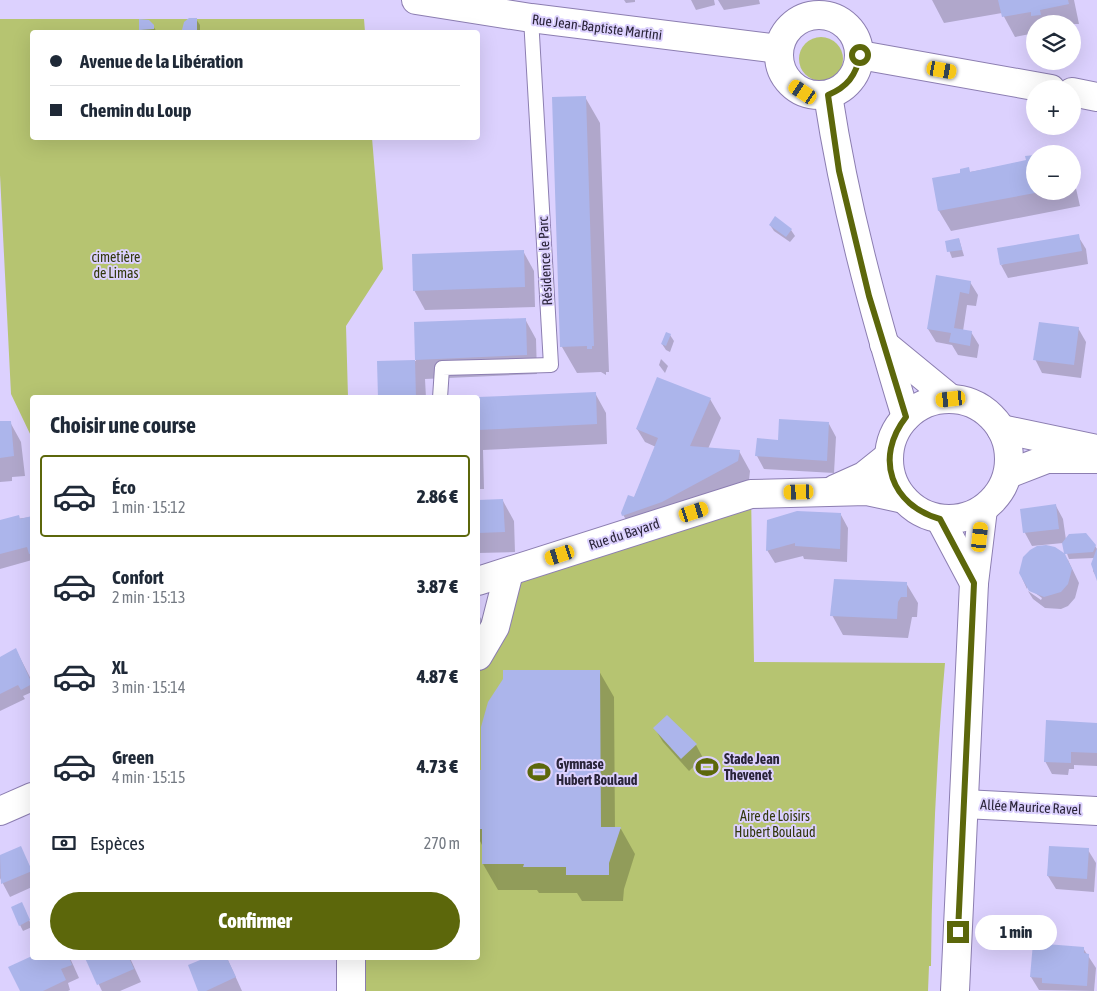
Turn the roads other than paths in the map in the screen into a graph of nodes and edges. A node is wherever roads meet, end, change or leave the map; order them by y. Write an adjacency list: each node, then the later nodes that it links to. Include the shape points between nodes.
1 (416, 0): 3 (main road, Rue Jean-Baptiste Martini)
2 (811, 8): 4 (main road, via 790,27); 5 (main road, via 845,24 853,33)
3 (531, 18): 4 (main road, Rue Jean-Baptiste Martini); 11 (lane, Résidence le Parc, via 551,365 442,368)
4 (779, 49): 8 (main road, via 782,68 792,85 809,94)
5 (860, 55): 6 (main road); 8 (main road, via 850,81)
6 (1026, 85)
7 (1081, 94): 9 (main road)
8 (828, 95): 10 (main road, via 839,171)
9 (1097, 97)
10 (884, 344): 12 (main road); 13 (main road)
11 (440, 395)
12 (951, 399): 13 (main road, via 934,400); 14 (main road, via 970,403 988,413)
13 (906, 417): 16 (main road, via 897,428)
14 (1001, 428): 15 (main road); 18 (main road, via 1007,443)
15 (1097, 449)
16 (889, 456): 19 (main road, Rue du Bayard, via 864,476); 20 (main road, via 890,472)
17 (1097, 459): 18 (main road, via 1047,459)
18 (1008, 474): 21 (main road, via 994,499)
19 (832, 491): 20 (main road, Rue du Bayard, via 868,491); 23 (main road, Rue du Bayard, via 751,494)
20 (904, 499): 22 (main road, via 920,512)
21 (983, 509): 22 (main road, via 970,516); 25 (main road)
22 (940, 519): 25 (main road)
23 (508, 572): 24 (main road, Rue du Bayard); 26 (main road, via 495,628)
24 (480, 580)
25 (974, 583): 28 (main road)
26 (480, 653)
27 (30, 799): 29 (main road)
28 (964, 804): 30 (main road, Allée Maurice Ravel); 33 (main road)
29 (0, 811)
30 (1097, 811)
31 (351, 960): 32 (main road)
32 (351, 991)
33 (955, 991)

